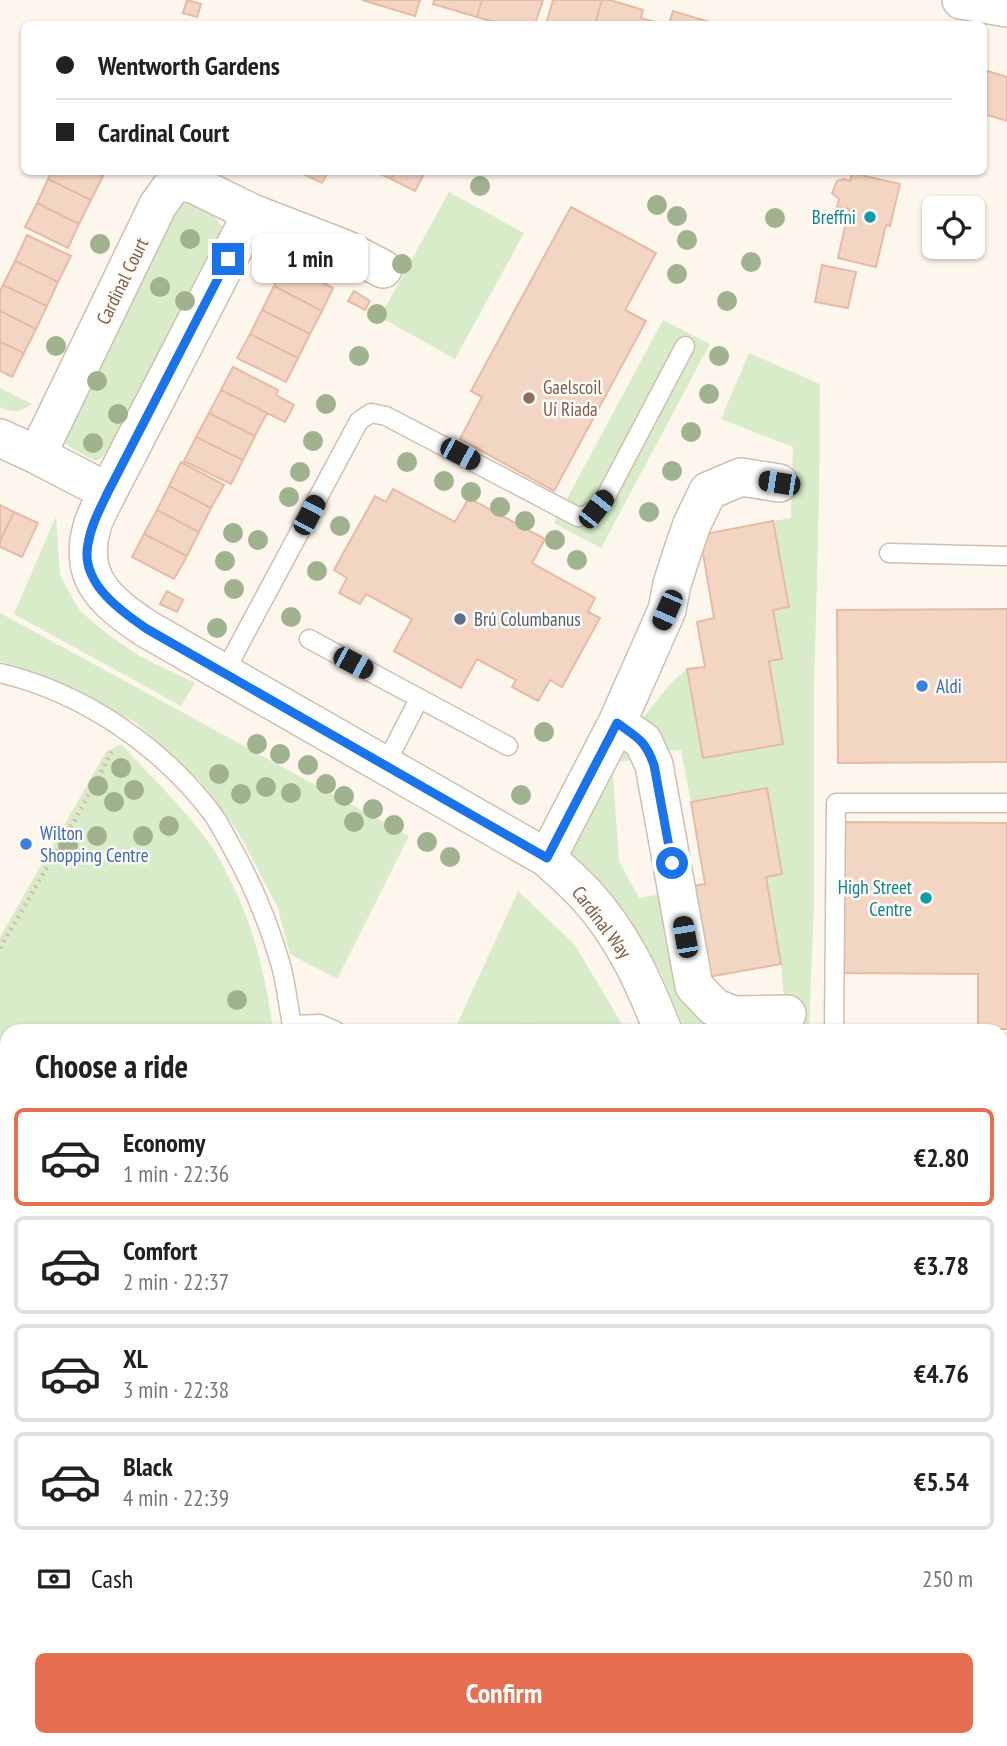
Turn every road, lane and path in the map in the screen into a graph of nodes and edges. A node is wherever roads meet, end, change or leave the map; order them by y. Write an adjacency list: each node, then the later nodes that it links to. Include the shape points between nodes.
1 (961, 0): 2 (street)
2 (1007, 8)
3 (252, 213): 4 (street, Cardinal Court); 7 (street, Cardinal Court, via 195,185 182,182 171,187); 9 (street)
4 (383, 268)
5 (685, 345): 14 (lane, via 604,498 587,516 578,517 386,416 371,413 359,421)
6 (0, 439): 7 (street)
7 (37, 455): 9 (street)
8 (779, 483): 16 (street, via 741,477 708,491 683,550 667,610)
9 (108, 492): 14 (street, Cardinal Way, via 87,547 90,573 100,590 147,629)
10 (889, 553): 11 (lane)
11 (1007, 556)
12 (309, 639): 15 (lane)
13 (0, 673): 17 (lane, via 47,688)
14 (224, 673): 19 (street, Cardinal Way)
15 (419, 699): 18 (lane); 19 (lane)
16 (617, 723): 21 (street); 23 (street, via 643,741 654,765 694,986 714,1007 733,1015)
17 (124, 729): 22 (path); 24 (lane, via 179,776 215,817 260,906 281,964)
18 (508, 746)
19 (385, 765): 21 (street, Cardinal Way)
20 (1007, 803): 26 (lane, via 836,803)
21 (547, 858): 25 (street, Cardinal Way, via 587,895 626,948)
22 (0, 948)
23 (787, 1014)
24 (289, 1024)
25 (660, 1024)
26 (834, 1024)

